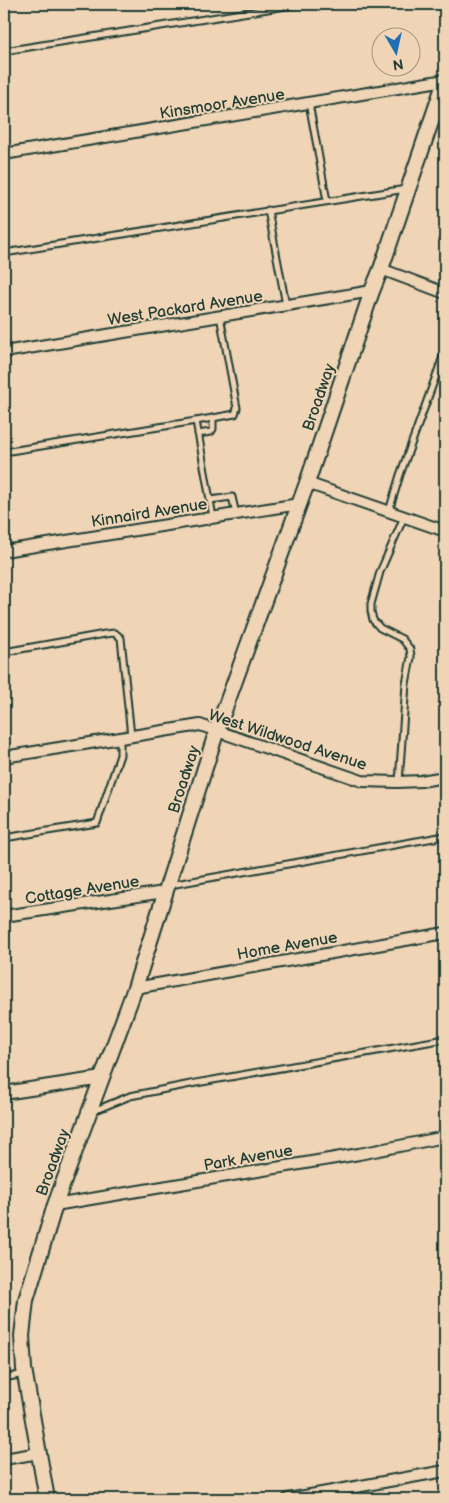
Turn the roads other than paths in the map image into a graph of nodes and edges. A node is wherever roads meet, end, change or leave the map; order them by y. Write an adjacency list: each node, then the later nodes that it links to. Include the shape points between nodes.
1 (299, 4): 2 (lane)
2 (4, 51)
3 (445, 81): 4 (street, Kinsmoor Avenue); 6 (main road, Broadway)
4 (309, 103): 5 (street, Kinsmoor Avenue); 7 (lane)
5 (4, 154)
6 (409, 188): 7 (lane); 10 (main road, Broadway)
7 (327, 201): 8 (lane)
8 (268, 210): 9 (lane); 13 (lane)
9 (4, 253)
10 (381, 269): 11 (main road, Broadway); 12 (street)
11 (372, 291): 13 (street, West Packard Avenue); 21 (main road, Broadway)
12 (445, 293)
13 (286, 306): 14 (street, West Packard Avenue)
14 (220, 316): 16 (street, West Packard Avenue); 17 (lane, via 237,408 235,414)
15 (445, 351): 24 (lane)
16 (4, 352)
17 (213, 418): 18 (lane); 19 (lane, via 211,432)
18 (196, 421): 19 (lane); 20 (lane)
19 (198, 434): 22 (lane)
20 (4, 452)
21 (307, 483): 23 (main road, Broadway); 24 (street)
22 (210, 500): 25 (lane, via 232,497); 27 (lane)
23 (299, 504): 25 (street, Kinnaird Avenue); 31 (main road, Broadway)
24 (389, 511): 26 (street)
25 (236, 514): 27 (street, Kinnaird Avenue)
26 (404, 516): 28 (street); 35 (lane, via 380,572 370,612 380,628 402,639 410,649)
27 (213, 518): 29 (street, Kinnaird Avenue)
28 (445, 531)
29 (4, 551)
30 (4, 652): 32 (lane, via 115,633 121,638)
31 (217, 730): 32 (street, West Wildwood Avenue, via 200,725); 35 (street, West Wildwood Avenue, via 362,782); 38 (main road, Broadway)
32 (126, 737): 33 (street, West Wildwood Avenue); 37 (lane, via 97,823)
33 (4, 753)
34 (445, 777): 35 (street, West Wildwood Avenue)
35 (399, 782)
36 (445, 836): 38 (lane)
37 (4, 838)
38 (165, 889): 39 (street, Cottage Avenue); 41 (main road, Broadway)
39 (4, 916)
40 (445, 933): 41 (street, Home Avenue)
41 (134, 988): 43 (main road, Broadway)
42 (445, 1039): 45 (lane, via 130,1096)
43 (102, 1078): 44 (street); 45 (main road, Broadway)
44 (4, 1093)
45 (89, 1113): 47 (main road, Broadway)
46 (445, 1138): 47 (street, Park Avenue)
47 (55, 1205): 48 (main road, Broadway, via 26,1300 22,1336)
48 (25, 1374): 49 (lane); 50 (main road, Broadway)
49 (4, 1378)
50 (39, 1453): 51 (street); 54 (main road, Broadway)
51 (4, 1459)
52 (445, 1471): 53 (street)
53 (315, 1497): 55 (street)
54 (47, 1499)
55 (288, 1499)

